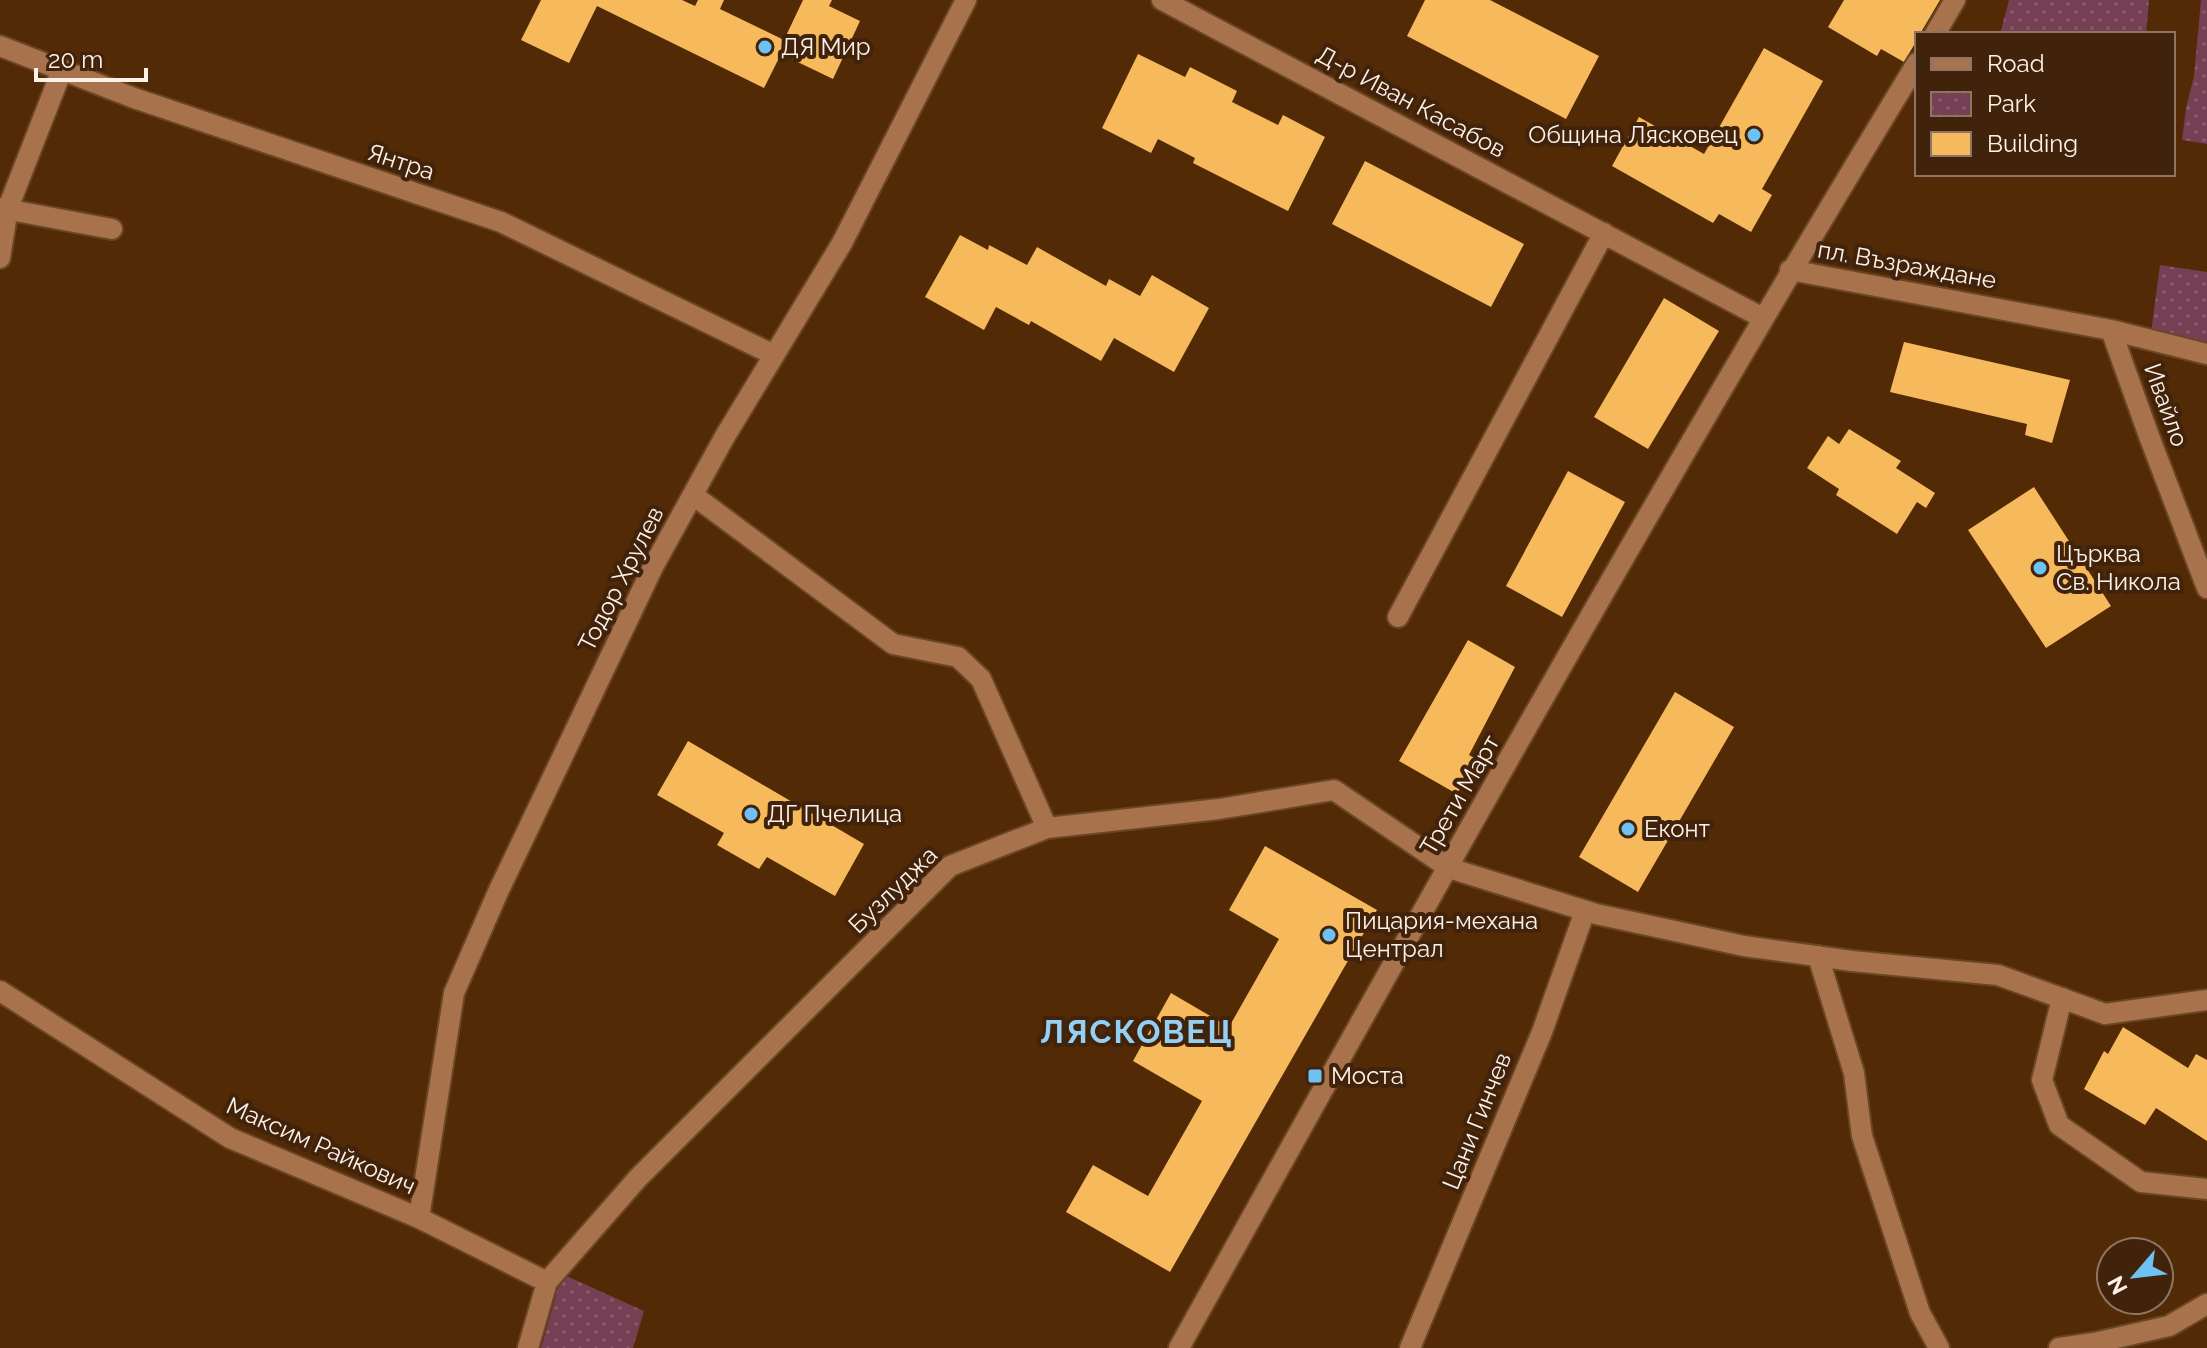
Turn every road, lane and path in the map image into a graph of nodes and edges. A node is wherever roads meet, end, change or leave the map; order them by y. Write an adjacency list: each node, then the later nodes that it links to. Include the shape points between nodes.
1 (966, 0): 16 (street, Тодор Хрулев, via 842,243)
2 (1162, 0): 10 (street, Д-р Иван Касабов)
3 (1955, 0): 4 (street)
4 (1936, 32)
5 (0, 46): 7 (street, Янтра)
6 (1915, 66): 12 (street, пл. Възраждане)
7 (62, 70): 8 (street); 16 (street, Янтра, via 501,222)
8 (4, 208): 9 (street); 11 (street)
9 (112, 229)
10 (1604, 233): 13 (street, Д-р Иван Касабов); 19 (street)
11 (0, 258)
12 (1790, 270): 13 (street, Трети Март); 14 (street, пл. Възраждане)
13 (1763, 318): 21 (street, Трети Март)
14 (2111, 330): 15 (street, пл. Възраждане); 18 (street, Ивайло)
15 (2207, 354)
16 (774, 355): 17 (street, Тодор Хрулев)
17 (693, 495): 20 (street, via 893,644 958,657 981,679); 28 (street, Тодор Хрулев, via 633,609 454,993)
18 (2207, 588)
19 (1398, 617)
20 (1047, 828): 21 (street, Бузлуджа, via 1334,790); 29 (street, Бузлуджа, via 950,866 638,1178)
21 (1449, 868): 22 (street); 32 (street, Трети Март)
22 (1585, 911): 23 (street, via 1744,946); 33 (street, Цани Гинчев, via 1542,1032)
23 (1818, 956): 25 (street, via 1998,975); 34 (street, via 1854,1073 1862,1136 1920,1313)
24 (0, 991): 28 (street, Максим Райкович, via 230,1138)
25 (2062, 998): 26 (street, via 2105,1014); 27 (street, via 2042,1080 2059,1125 2141,1182)
26 (2207, 1000)
27 (2207, 1189)
28 (419, 1218): 29 (street, Максим Райкович)
29 (547, 1282): 31 (street, Бузлуджа)
30 (2207, 1304): 35 (street, via 2169,1326)
31 (528, 1348)
32 (1179, 1348)
33 (1410, 1348)
34 (1939, 1348)
35 (2059, 1348)

